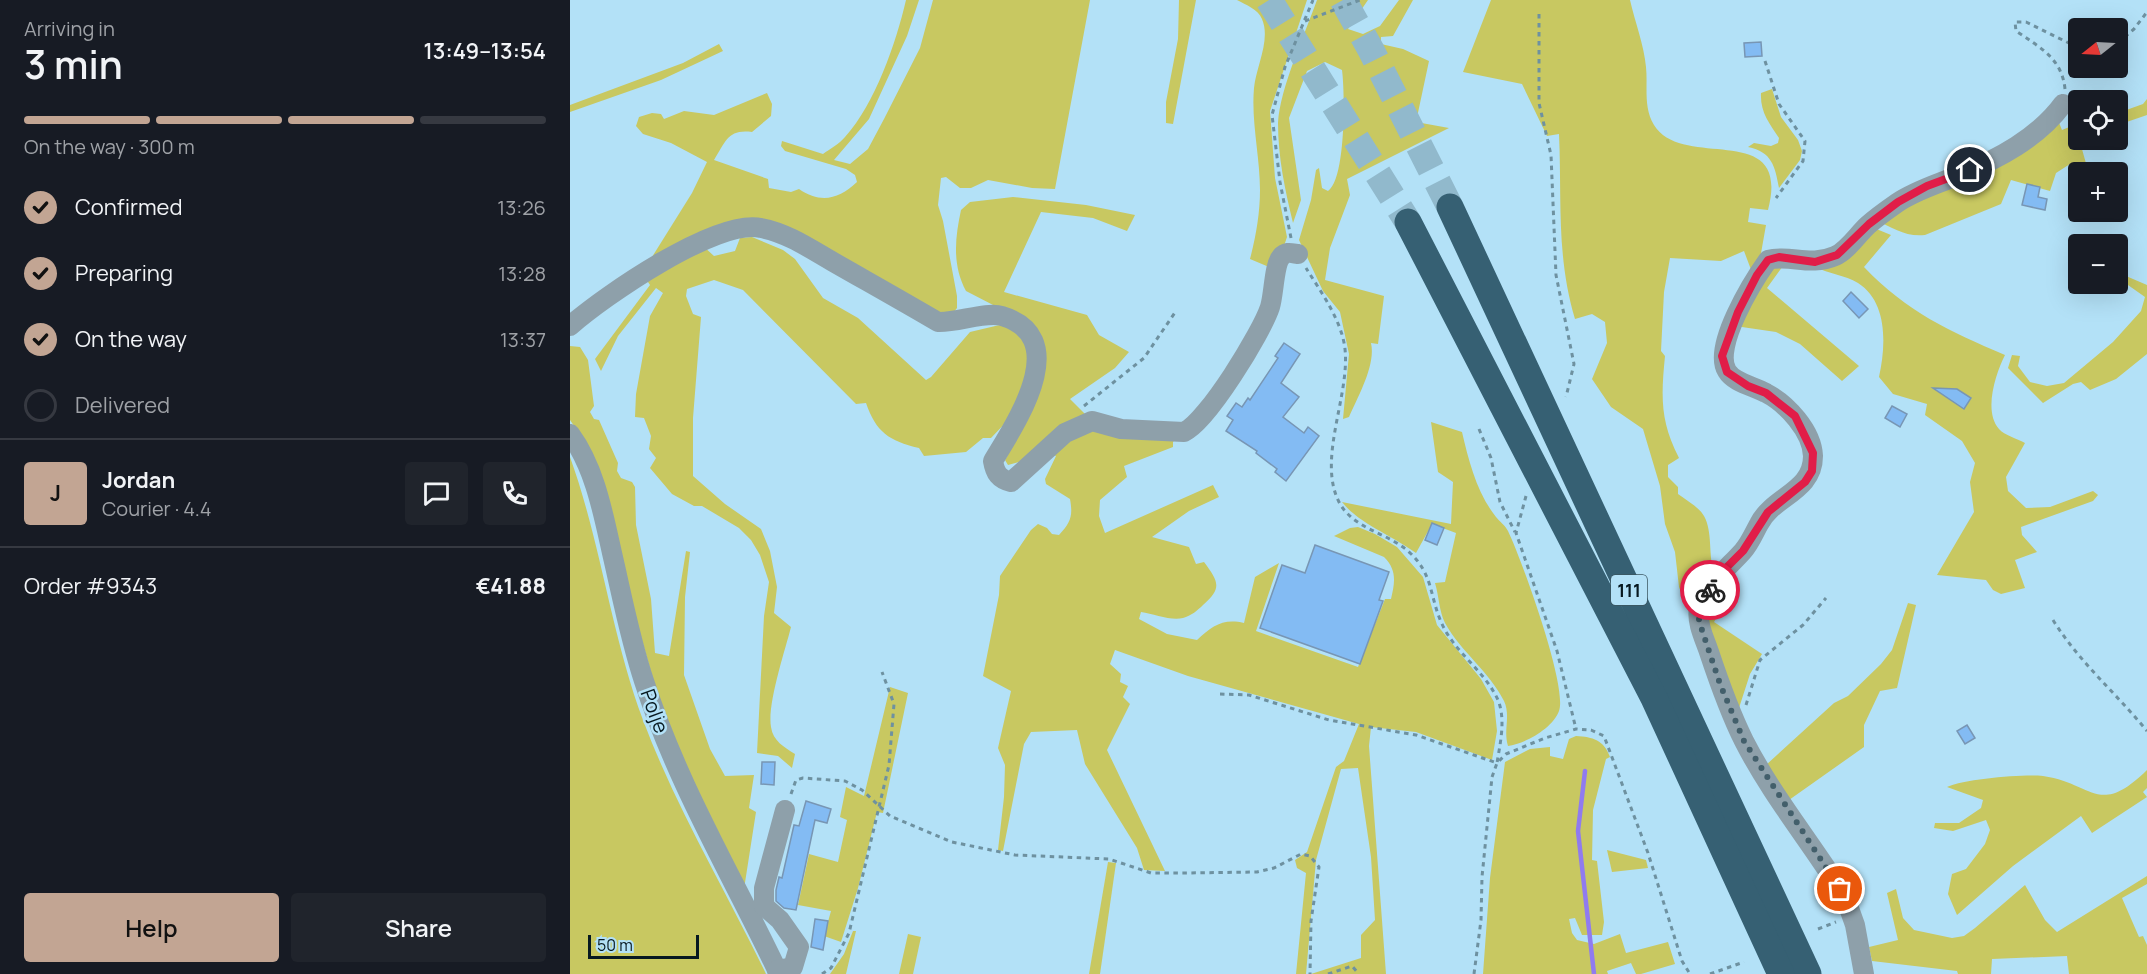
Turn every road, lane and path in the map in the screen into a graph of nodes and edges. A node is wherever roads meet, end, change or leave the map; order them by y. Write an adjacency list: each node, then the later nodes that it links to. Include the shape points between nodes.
1 (1313, 0): 5 (path)
2 (1360, 0): 5 (path)
3 (2147, 12): 6 (path)
4 (1539, 14): 16 (path, via 1539,103 1551,155 1556,275 1574,364)
5 (1305, 21): 13 (path, via 1285,67 1272,115 1288,230)
6 (2128, 34)
7 (2068, 43): 9 (path, via 2026,22 2015,22 2016,31 2055,59 2065,87)
8 (1765, 61): 10 (path, via 1779,104 1805,141 1803,161)
9 (2063, 104): 26 (street, via 2051,121 2016,146 1898,202 1837,255 1815,262 1779,257 1768,260 1738,312 1722,356 1727,372 1766,393 1795,416 1813,453 1812,471 1805,482 1764,518 1699,608 1699,621)
10 (1776, 198)
11 (1450, 207): 42 (highway, 111)
12 (1408, 222): 41 (highway, 111, via 1654,698)
13 (1298, 254): 17 (street, via 1289,252 1277,263 1274,291 1262,327 1193,428 1184,432 1121,429); 29 (path, via 1332,312 1345,350 1344,385 1332,457 1332,480 1338,499 1349,517 1407,551 1429,579 1442,624 1486,679 1499,702 1502,732)
14 (1176, 311): 17 (path, via 1144,358 1084,406 1083,415)
15 (570, 326): 17 (street, via 625,285 685,249 729,230 760,227 794,240 938,322 1001,315 1023,327 1036,346 1038,364 1026,404 993,461 1002,480 1011,482 1065,432)
16 (1566, 397)
17 (1092, 421)
18 (1479, 429): 21 (path, via 1491,458 1500,502)
19 (570, 434): 33 (street, Polje, via 596,488 632,638 663,734)
20 (1527, 494): 21 (path)
21 (1516, 533): 27 (path, via 1557,651)
22 (1826, 598): 26 (path, via 1789,638 1760,660)
23 (2053, 620): 28 (path, via 2078,655)
24 (882, 672): 30 (path, via 894,704 894,724)
25 (1220, 694): 29 (path, via 1249,695 1329,720 1416,735)
26 (1738, 727): 43 (street, via 1845,897 1855,925)
27 (1576, 729): 29 (path, via 1506,754); 39 (path, via 1604,735 1648,852 1682,961)
28 (2147, 731)
29 (1497, 763): 38 (path, via 1492,777)
30 (879, 806): 31 (path, via 845,781 803,778 796,780); 34 (path, via 849,933 831,968); 35 (path, via 890,816 966,845 1015,855 1109,859 1151,873 1257,872 1301,854 1310,856 1319,867 1311,921)
31 (785, 810): 33 (street, via 764,888 764,906 780,920 799,948 793,967)
32 (1744, 962): 40 (path)
33 (778, 972)
34 (822, 974)
35 (1310, 974)
36 (1328, 974): 37 (path, via 1352,966)
37 (1359, 974)
38 (1474, 974)
39 (1690, 974)
40 (1710, 974)
41 (1781, 974)
42 (1808, 974)
43 (1864, 974)

